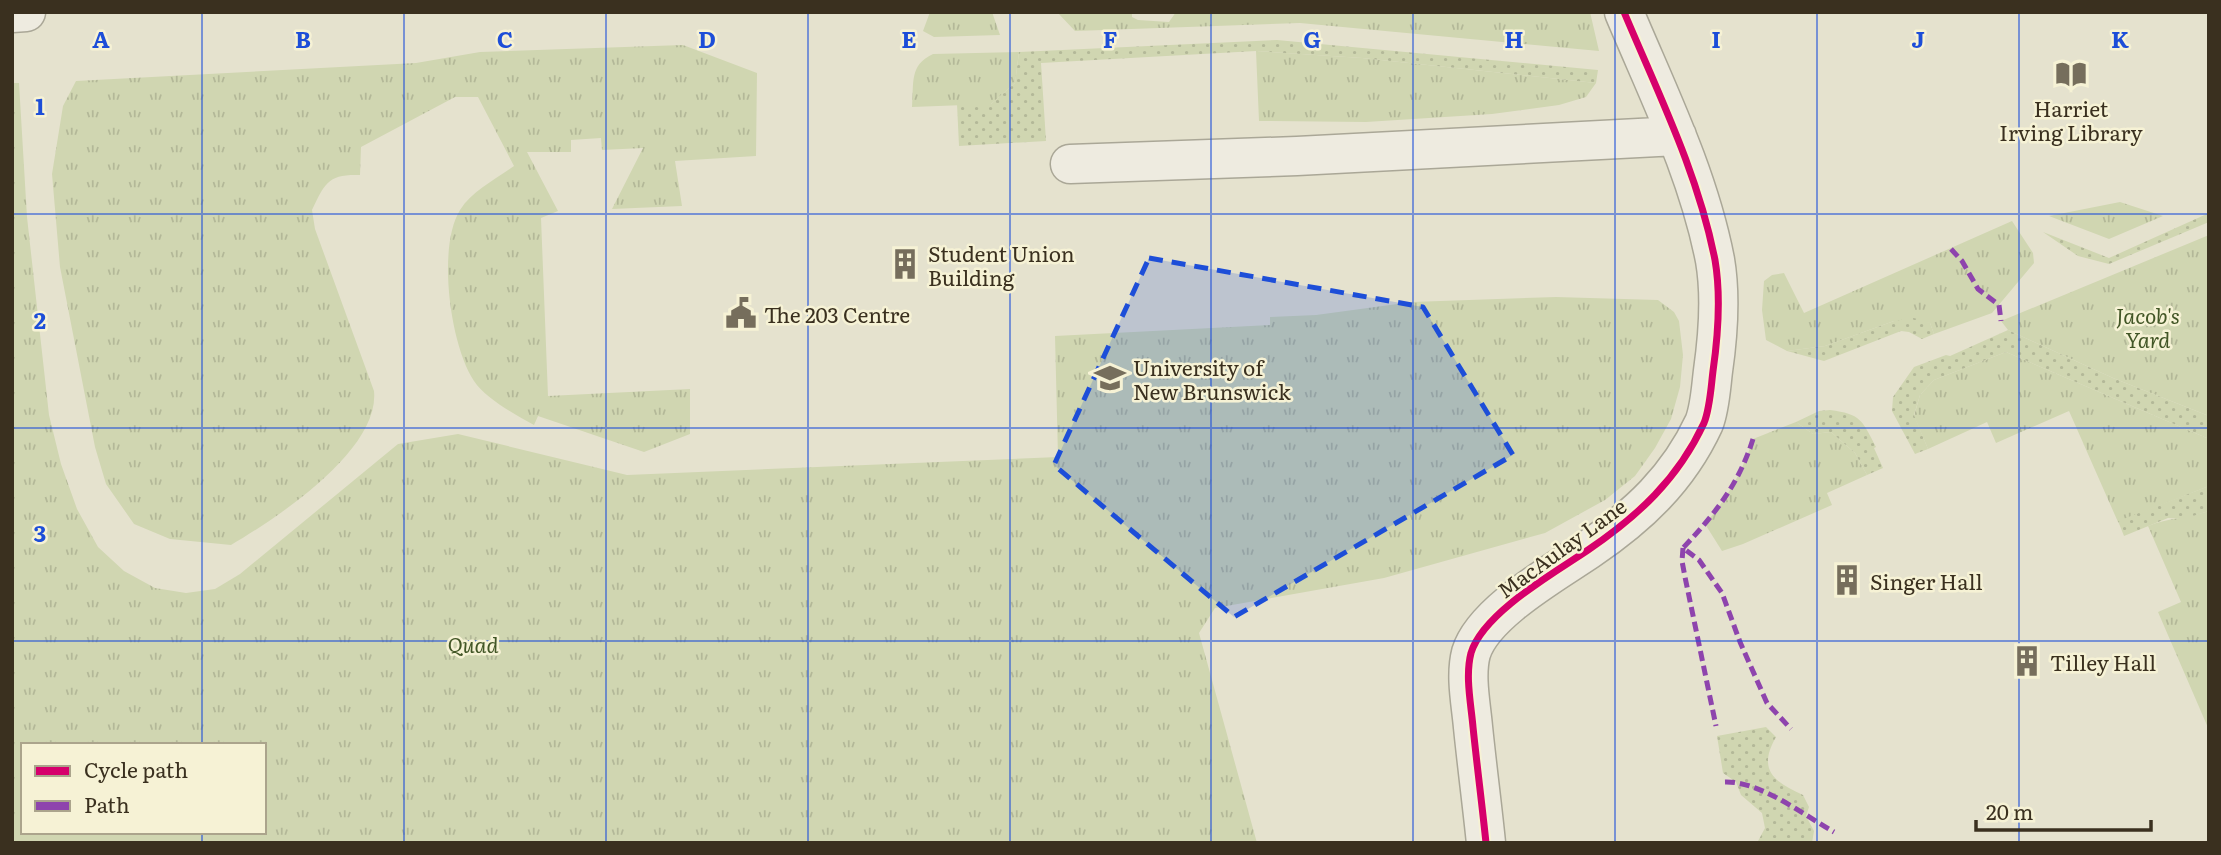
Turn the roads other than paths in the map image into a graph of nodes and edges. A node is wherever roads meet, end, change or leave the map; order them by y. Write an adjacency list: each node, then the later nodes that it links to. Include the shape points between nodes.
1 (26, 12): 3 (street)
2 (1624, 12): 4 (street, MacAulay Lane)
3 (12, 13)
4 (1677, 136): 5 (street); 6 (street, MacAulay Lane, via 1700,198 1715,262 1717,327 1705,421 1650,503 1516,600 1483,630 1469,671)
5 (1070, 164)
6 (1486, 843)

